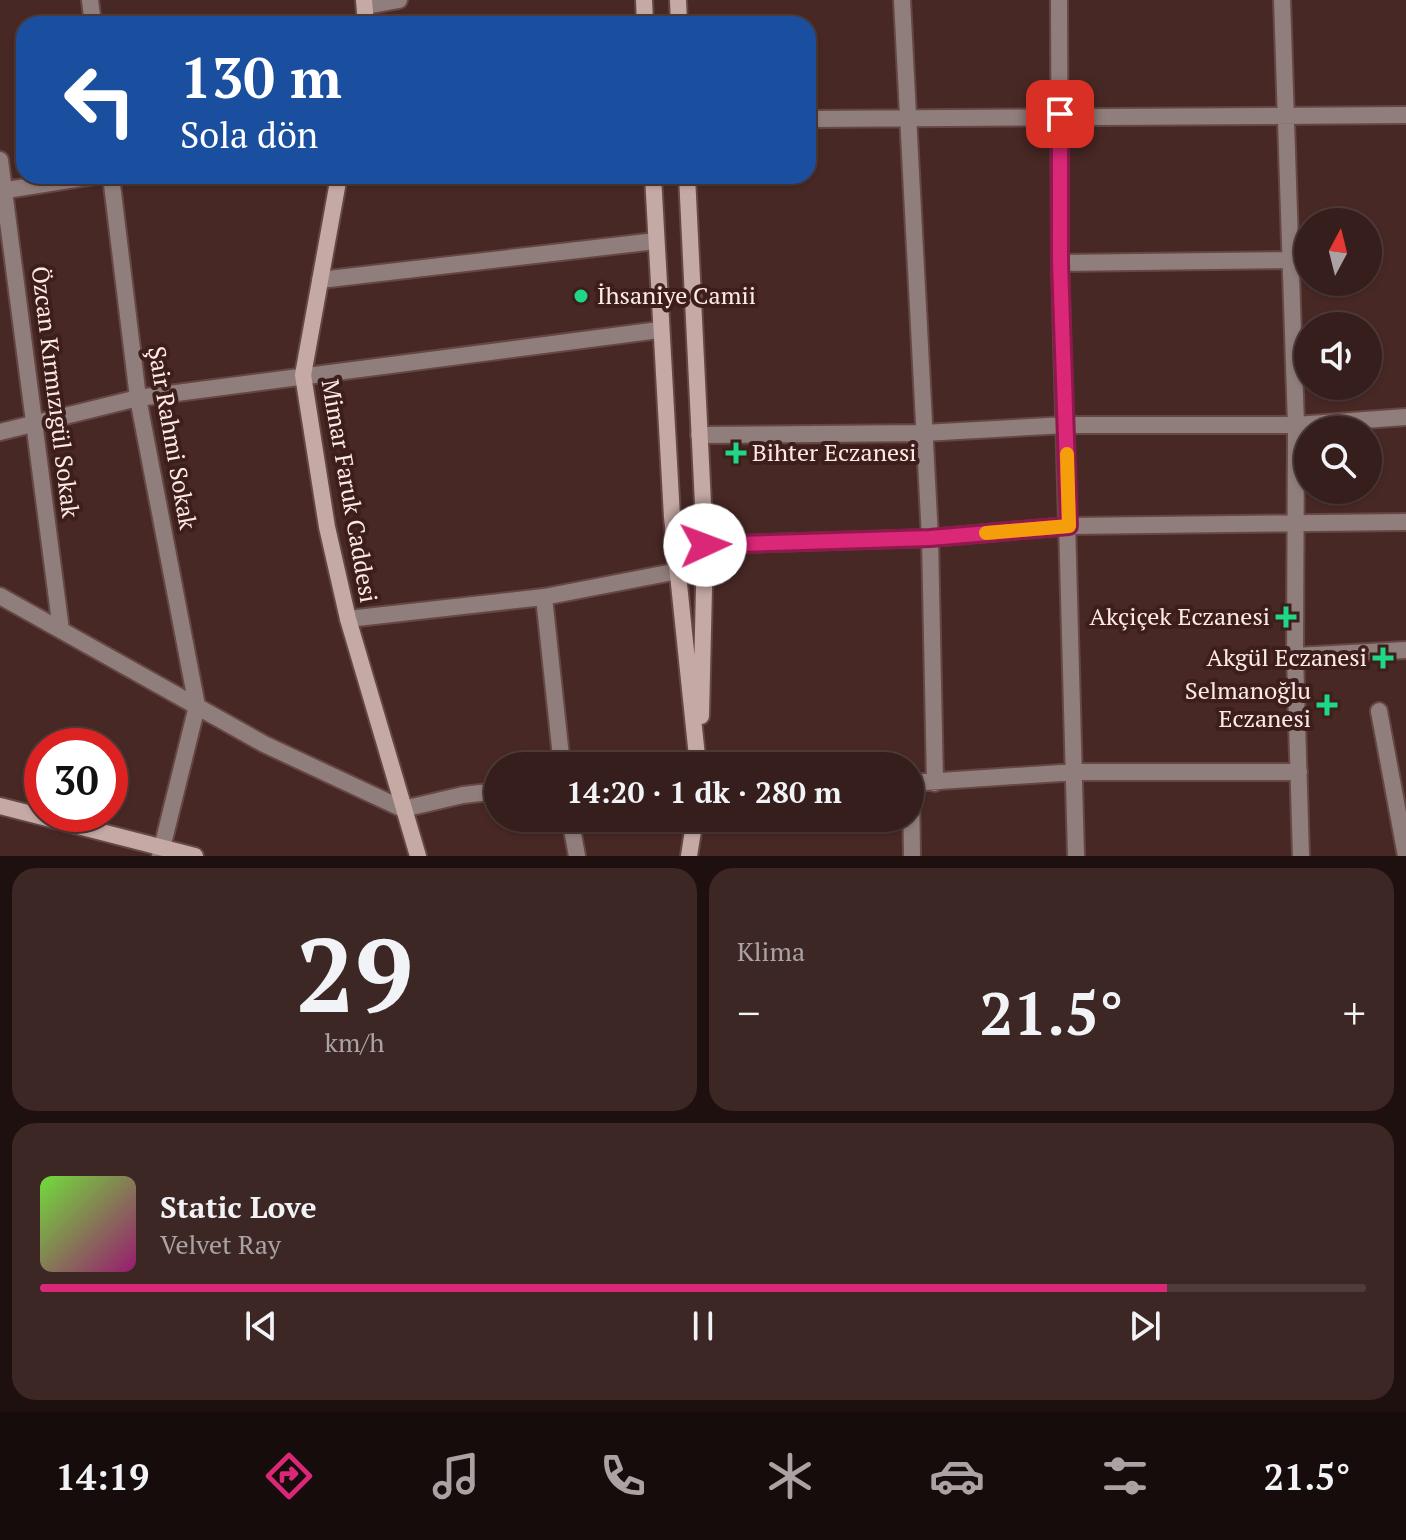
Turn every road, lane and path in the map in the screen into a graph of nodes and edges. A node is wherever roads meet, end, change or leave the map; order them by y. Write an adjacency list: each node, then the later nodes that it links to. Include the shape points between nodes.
1 (399, 0): 5 (street)
2 (902, 0): 8 (street)
3 (1059, 0): 6 (street)
4 (1282, 0): 9 (street)
5 (365, 3)
6 (1060, 114): 8 (street); 9 (street); 20 (street)
7 (1406, 115): 9 (street)
8 (908, 116): 10 (street); 32 (street)
9 (1285, 116): 19 (street)
10 (816, 119)
11 (0, 160): 17 (street, Özcan Kırmızıgül Sokak)
12 (42, 184): 17 (street)
13 (112, 184): 24 (street, Şair Rahmi Sokak)
14 (338, 184): 21 (street, Mimar Faruk Caddesi)
15 (653, 184): 18 (street)
16 (687, 184): 33 (street)
17 (3, 190): 28 (street, Özcan Kırmızıgül Sokak)
18 (656, 241): 21 (street); 22 (street)
19 (1290, 260): 20 (street); 25 (street)
20 (1060, 263): 29 (street)
21 (320, 280): 23 (street, Mimar Faruk Caddesi)
22 (659, 330): 23 (street); 41 (street)
23 (303, 375): 24 (street); 44 (street, Mimar Faruk Caddesi)
24 (138, 398): 28 (street); 48 (street, Şair Rahmi Sokak)
25 (1296, 416)
26 (1406, 417): 27 (street)
27 (1382, 419)
28 (35, 425): 31 (street); 45 (street, Özcan Kırmızıgül Sokak)
29 (1066, 425): 30 (street); 32 (street); 37 (street)
30 (1294, 425)
31 (0, 432)
32 (923, 433): 33 (street); 38 (street)
33 (699, 435): 39 (street)
34 (1297, 504): 36 (street)
35 (1406, 522): 36 (street)
36 (1297, 525): 37 (street); 47 (street)
37 (1069, 526): 38 (street); 53 (street)
38 (930, 538): 39 (street); 56 (street)
39 (705, 545): 40 (street)
40 (704, 566): 41 (street); 52 (street)
41 (676, 570): 43 (street); 51 (street)
42 (0, 596): 45 (street)
43 (544, 597): 44 (street); 50 (street)
44 (348, 619): 59 (street, Mimar Faruk Caddesi)
45 (61, 630): 48 (street)
46 (1406, 650): 47 (street)
47 (1295, 656): 54 (street)
48 (197, 706): 59 (street, via 264,744); 63 (street)
49 (1379, 711): 71 (street)
50 (561, 752)
51 (697, 752)
52 (699, 752)
53 (1076, 772): 54 (street); 56 (street); 69 (street)
54 (1299, 772): 70 (street)
55 (924, 783): 56 (street)
56 (935, 783)
57 (484, 793): 59 (street)
58 (0, 806): 63 (street)
59 (403, 809): 65 (street, Mimar Faruk Caddesi)
60 (573, 832): 66 (street)
61 (693, 832): 67 (street)
62 (911, 832): 68 (street)
63 (161, 852): 64 (street)
64 (195, 856)
65 (418, 856)
66 (577, 856)
67 (689, 856)
68 (912, 856)
69 (1076, 856)
70 (1301, 856)
71 (1406, 856)

